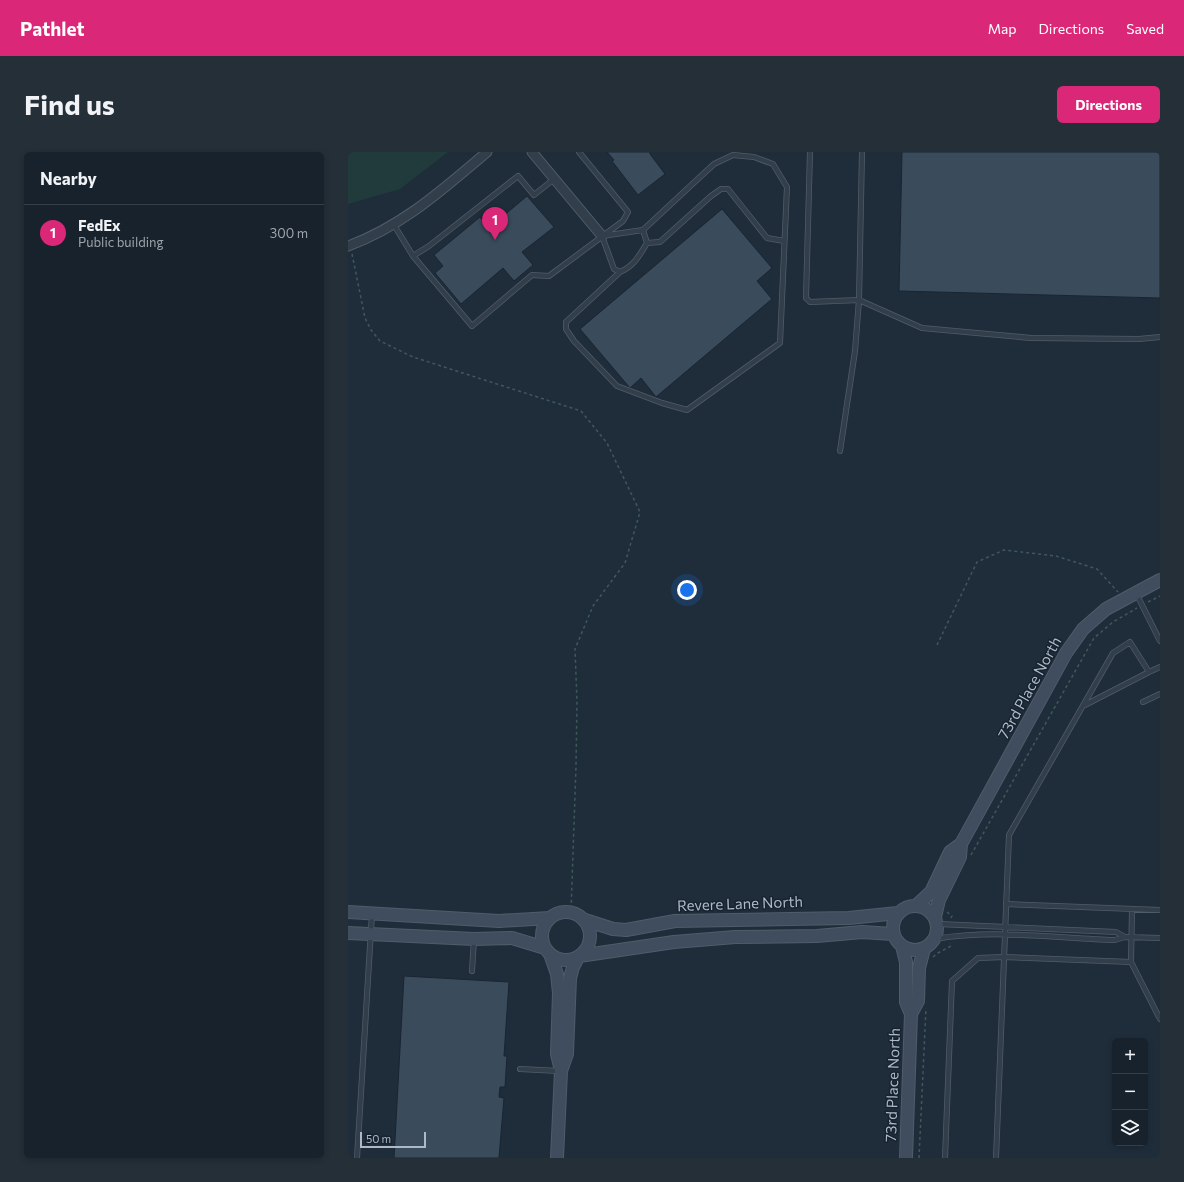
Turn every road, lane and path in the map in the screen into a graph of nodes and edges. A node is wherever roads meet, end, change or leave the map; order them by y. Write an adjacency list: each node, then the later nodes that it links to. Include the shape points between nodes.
1 (487, 152): 7 (street, via 434,198)
2 (579, 152): 9 (lane, via 628,212 623,221)
3 (810, 152): 15 (lane, via 806,298 810,302)
4 (862, 152): 15 (lane)
5 (536, 153): 6 (street)
6 (554, 178): 9 (street); 13 (lane, via 534,195 518,176)
7 (394, 225): 12 (street); 13 (lane)
8 (643, 230): 9 (lane); 10 (lane, via 714,164 733,155 754,157 773,164 780,175 787,187); 11 (lane)
9 (602, 236): 13 (lane, via 549,276 532,275 472,326); 14 (lane, via 614,269)
10 (784, 241): 11 (lane, via 767,238 728,189 722,189 660,242); 14 (lane, via 780,343 687,410 617,386 574,341 566,329 566,322)
11 (647, 243): 14 (lane, via 630,268)
12 (349, 245): 37 (path, via 365,318 380,341 413,357 581,411 607,444 640,512 625,563 593,606 575,649 576,766)
13 (413, 256)
14 (620, 272)
15 (859, 300): 16 (lane, via 922,328 1030,338); 17 (lane, via 855,351)
16 (1160, 337)
17 (840, 451)
18 (1160, 580): 19 (street, 73rd Place North)
19 (1130, 596): 21 (lane); 23 (path, via 1097,569 1056,556 1004,550 977,562); 29 (street, 73rd Place North, via 1106,609 1078,635)
20 (1160, 596): 21 (path)
21 (1142, 605): 22 (lane); 30 (path, via 1113,622 1094,638)
22 (1160, 641)
23 (937, 644)
24 (1160, 667): 25 (lane)
25 (1149, 672): 28 (lane); 28 (lane, via 1130,642 1113,653)
26 (1160, 694): 27 (lane)
27 (1143, 702)
28 (1085, 705): 31 (lane, via 1009,835)
29 (962, 844): 32 (street, 73rd Place North, via 950,852 931,892); 42 (street, 73rd Place North, via 960,857 939,900)
30 (969, 859)
31 (1006, 904): 34 (lane); 43 (lane)
32 (917, 905): 38 (street, via 903,908); 42 (street, via 924,907)
33 (947, 907): 42 (path, via 946,912 952,916)
34 (1132, 909): 35 (lane); 50 (lane)
35 (1160, 910)
36 (348, 912): 39 (street)
37 (570, 912): 40 (street, via 563,911); 41 (street)
38 (898, 913): 41 (street, Revere Lane North, via 849,918 675,921 626,930 613,929); 46 (street, via 892,927)
39 (372, 914): 40 (street, via 500,921); 45 (lane)
40 (550, 918): 56 (street, via 542,932)
41 (585, 920): 57 (street, via 590,935 586,951)
42 (940, 922): 43 (lane); 53 (street)
43 (1006, 927): 47 (lane); 48 (lane, via 1116,932)
44 (348, 933): 45 (street)
45 (370, 934): 52 (street); 67 (lane)
46 (893, 934): 54 (street); 57 (street, via 862,932 818,936 735,937 674,942)
47 (1005, 935): 48 (lane, via 1115,940); 49 (lane); 58 (lane)
48 (1125, 936): 50 (lane)
49 (949, 937): 53 (lane); 59 (path, via 951,946 938,953)
50 (1132, 937): 51 (lane); 60 (lane)
51 (1160, 938)
52 (474, 939): 56 (street, via 512,938); 61 (lane)
53 (935, 939): 55 (street)
54 (902, 946): 55 (street, via 909,950); 63 (street, 73rd Place North, via 906,962 906,1002)
55 (924, 949): 63 (street, 73rd Place North, via 919,968 918,1001)
56 (547, 951): 57 (street, via 564,960); 66 (street, via 557,974 557,1054)
57 (579, 956): 66 (street, via 572,967 570,978 567,1054)
58 (1004, 957): 60 (lane); 71 (lane, via 978,958 952,981); 72 (lane)
59 (931, 961)
60 (1131, 962): 64 (lane)
61 (472, 971)
62 (926, 1003): 70 (path)
63 (911, 1014): 69 (street, 73rd Place North)
64 (1160, 1019)
65 (520, 1069): 66 (lane)
66 (561, 1071): 68 (street)
67 (357, 1158)
68 (557, 1158)
69 (906, 1158)
70 (919, 1158)
71 (945, 1158)
72 (996, 1158)

